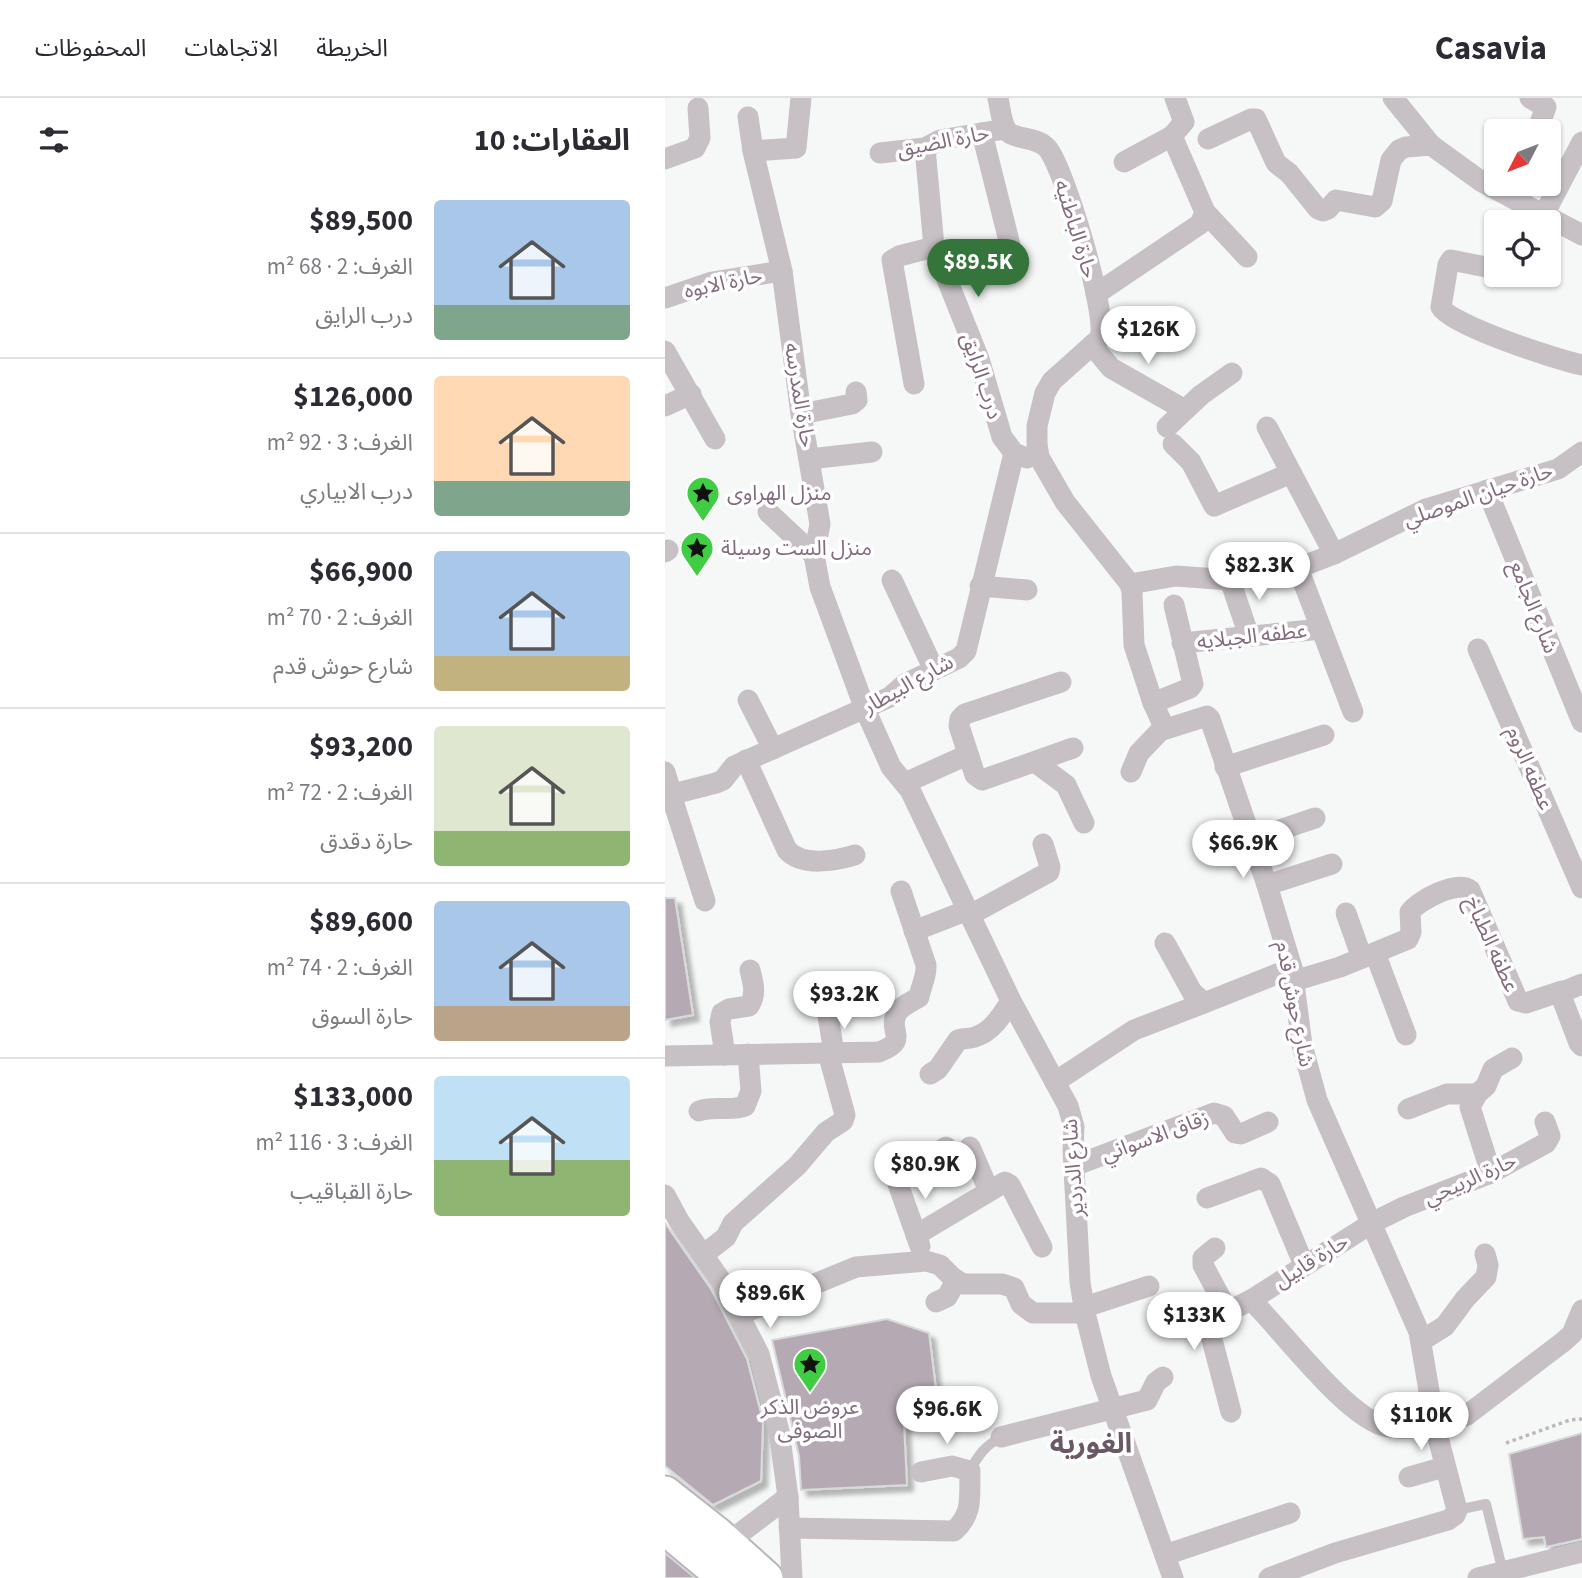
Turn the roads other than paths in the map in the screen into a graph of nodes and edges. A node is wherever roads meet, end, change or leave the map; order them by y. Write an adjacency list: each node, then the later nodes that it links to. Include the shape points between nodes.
1 (801, 98): 14 (street, via 796,148)
2 (998, 98): 7 (street)
3 (1175, 98): 9 (street, via 1184,122)
4 (1393, 98): 12 (street)
5 (698, 108): 16 (street, via 700,138 695,148)
6 (748, 117): 14 (street, حارة المدرسه)
7 (1005, 129): 8 (street, حارة الضيق); 30 (street, حارة الباطنيه, via 1011,135 1041,142 1049,151 1071,198)
8 (982, 133): 13 (street, حارة الضيق, via 940,140); 26 (street)
9 (1172, 136): 17 (street); 22 (street)
10 (1208, 139): 12 (street, via 1254,118 1280,178 1323,211 1336,200 1375,207 1382,201 1395,154 1406,147)
11 (1582, 142): 21 (street)
12 (1431, 145): 18 (street)
13 (925, 148): 15 (street, حارة الضيق); 25 (street, درب الرايق)
14 (753, 151): 29 (street, حارة المدرسه)
15 (880, 153)
16 (665, 159)
17 (1124, 162)
18 (1484, 183)
19 (1519, 196): 20 (street)
20 (1533, 210)
21 (1547, 210)
22 (1205, 212): 27 (street); 30 (street, via 1200,224)
23 (1561, 227): 24 (street)
24 (1582, 235)
25 (934, 247): 36 (street, via 892,260); 46 (street, درب الرايق, via 979,359 1002,437)
26 (1012, 253)
27 (1247, 257)
28 (1484, 267): 34 (street, via 1451,260 1442,311 1499,337)
29 (782, 271): 31 (street, حارة الابوه, via 712,282); 41 (street, حارة المدرسه)
30 (1096, 294): 32 (street, حارة الباطنيه, via 1103,330)
31 (665, 298)
32 (1092, 345): 40 (street, via 1111,368); 47 (street, via 1045,393 1037,426)
33 (665, 351): 38 (street)
34 (1582, 365)
35 (1232, 373): 40 (street)
36 (914, 384)
37 (856, 392): 41 (street, via 852,404)
38 (691, 394): 39 (street); 43 (street)
39 (665, 406)
40 (1185, 410): 49 (street, via 1170,436 1191,462 1214,506)
41 (801, 414): 48 (street, حارة المدرسه)
42 (1267, 427): 49 (street)
43 (715, 439)
44 (872, 452): 48 (street)
45 (1582, 452): 50 (street, حارة حيان الموصلي, via 1557,469)
46 (1014, 453): 47 (street); 58 (street, شارع البيطار)
47 (1039, 457): 57 (street, via 1065,502)
48 (809, 459): 53 (street, حارة المدرسه, via 820,524)
49 (1291, 474): 52 (street)
50 (1487, 490): 52 (street, حارة حيان الموصلي, via 1426,509); 71 (street, شارع الجامع)
51 (768, 512): 53 (street)
52 (1334, 554): 54 (street, حارة حيان الموصلي)
53 (814, 555): 69 (street, حارة المدرسه, via 820,587)
54 (1298, 568): 56 (street, حارة حيان الموصلي); 61 (street)
55 (892, 580): 65 (street)
56 (1230, 580): 57 (street, حارة حيان الموصلي, via 1176,576); 62 (street)
57 (1130, 584): 68 (street, via 1134,645)
58 (980, 586): 59 (street); 65 (street, شارع البيطار, via 966,651)
59 (1027, 590)
60 (1174, 605): 63 (street)
61 (1321, 629): 62 (street, عطفه الجبلايه); 70 (street)
62 (1249, 636): 63 (street, عطفه الجبلايه)
63 (1182, 643): 68 (street, via 1192,686)
64 (1478, 649): 91 (street, عطفه الروم)
65 (934, 670): 69 (street, شارع البيطار)
66 (1061, 682): 76 (street, via 965,714 959,726)
67 (748, 700): 75 (street)
68 (1153, 703): 72 (street)
69 (865, 709): 75 (street, شارع البيطار); 82 (street, شارع الدردير, via 891,767)
70 (1353, 712)
71 (1582, 722)
72 (1164, 727): 79 (street, شارع حوش قدم, via 1209,717); 81 (street, via 1139,753)
73 (1324, 735): 79 (street)
74 (1073, 748): 78 (street)
75 (773, 749): 77 (street, شارع البيطار)
76 (967, 755): 78 (street, via 982,780); 82 (street)
77 (746, 760): 83 (street, شارع البيطار, via 723,780); 88 (street, via 793,857 804,861)
78 (1035, 762): 85 (street, via 1066,785)
79 (1226, 766): 86 (street, شارع حوش قدم)
80 (665, 772): 83 (street)
81 (1131, 772)
82 (905, 783): 94 (street, شارع الدردير)
83 (670, 798): 93 (street)
84 (1315, 818): 86 (street)
85 (1084, 823)
86 (1250, 840): 90 (street, شارع حوش قدم)
87 (1042, 844): 94 (street, via 1049,872)
88 (855, 855)
89 (1332, 864): 90 (street)
90 (1267, 885): 100 (street, شارع حوش قدم)
91 (1582, 888)
92 (901, 891): 96 (street)
93 (705, 901)
94 (969, 913): 96 (street); 103 (street, شارع الدردير)
95 (1346, 913): 98 (street)
96 (914, 931): 108 (street, via 927,974 919,997 897,1011 896,1040 879,1052)
97 (1164, 943): 104 (street)
98 (1369, 956): 100 (street, عطفه الطباخ, via 1340,968); 102 (street, عطفه الطباخ, via 1408,939 1410,912 1423,900 1465,887 1518,1001 1526,1003); 106 (street)
99 (751, 970): 110 (street, via 755,993 749,1006 722,1013)
100 (1293, 974): 104 (street, عطفه الطباخ); 127 (street, شارع حوش قدم, via 1302,1045 1317,1100)
101 (1582, 984): 102 (street)
102 (1562, 991): 107 (street, via 1560,996)
103 (1011, 1002): 113 (street, via 984,1033 958,1040 939,1069); 114 (street, شارع الدردير)
104 (1203, 1003): 114 (street, عطفه الطباخ, via 1135,1030)
105 (826, 1004): 108 (street)
106 (1406, 1035)
107 (1582, 1046)
108 (831, 1052): 109 (street); 132 (street, via 843,1121 826,1132 797,1166 733,1223 726,1237)
109 (748, 1054): 110 (street); 117 (street, via 751,1091 745,1105)
110 (725, 1055): 111 (street)
111 (665, 1056)
112 (1512, 1058): 115 (street, via 1493,1069)
113 (930, 1074)
114 (1055, 1082): 122 (street, شارع الدردير, via 1074,1127)
115 (1477, 1094): 116 (street, via 1447,1094); 123 (street, via 1470,1107)
116 (1408, 1109)
117 (699, 1111)
118 (1268, 1122): 122 (street, زقاق الاسواني, via 1235,1133 1224,1116 1214,1113)
119 (1545, 1122): 123 (street, حارة الربيحي, via 1550,1136 1546,1143)
120 (946, 1147): 128 (street, via 898,1184)
121 (970, 1147): 124 (street)
122 (1073, 1167): 140 (street, شارع الدردير)
123 (1491, 1173): 127 (street, حارة الربيحي)
124 (989, 1191): 128 (street); 129 (street, via 1005,1182 1010,1185)
125 (665, 1195): 132 (street)
126 (1207, 1198): 134 (street, via 1266,1180)
127 (1372, 1223): 134 (street, حارة قابيل); 143 (street, شارع حوش قدم)
128 (916, 1235): 133 (street)
129 (1042, 1247)
130 (1215, 1248): 139 (street, via 1203,1258 1203,1265)
131 (1485, 1254): 143 (street, via 1486,1277 1445,1326)
132 (703, 1255): 142 (street)
133 (926, 1261): 135 (street, via 940,1265); 142 (street, via 856,1267)
134 (1304, 1265): 137 (street, حارة قابيل)
135 (956, 1281): 138 (street, via 947,1297); 140 (street, via 1014,1288 1021,1304 1033,1313)
136 (1149, 1286): 140 (street)
137 (1251, 1300): 139 (street, via 1229,1310); 147 (street, via 1341,1398 1366,1416 1387,1427)
138 (936, 1302)
139 (1223, 1305): 146 (street, via 1211,1320 1210,1332)
140 (1085, 1310): 145 (street, شارع الدردير)
141 (1582, 1310): 147 (street, via 1563,1342 1467,1415)
142 (739, 1315): 154 (street, via 759,1354 779,1431)
143 (1421, 1341): 147 (street, شارع حوش قدم)
144 (1163, 1377): 145 (street, via 1147,1400)
145 (1113, 1410): 148 (street); 161 (street, شارع الدردير)
146 (1231, 1412)
147 (1435, 1426): 149 (street, شارع حوش قدم)
148 (1001, 1437): 150 (lane, via 978,1455)
149 (1444, 1467): 152 (street); 155 (street, شارع حوش قدم)
150 (970, 1471): 151 (street, via 952,1466); 158 (street, via 969,1513 954,1531)
151 (921, 1472)
152 (1409, 1477)
153 (665, 1493): 159 (main road)
154 (788, 1497): 158 (street); 159 (street)
155 (1457, 1510): 162 (lane, via 1486,1504); 167 (street, via 1448,1520)
156 (1290, 1513): 161 (street)
157 (665, 1528): 163 (main road)
158 (789, 1528): 165 (street)
159 (727, 1543): 164 (main road)
160 (1582, 1552): 162 (street)
161 (1165, 1555): 166 (street, شارع الدردير)
162 (1504, 1575): 168 (street)
163 (725, 1578)
164 (766, 1578)
165 (792, 1578)
166 (1173, 1578)
167 (1269, 1578)
168 (1478, 1578)

